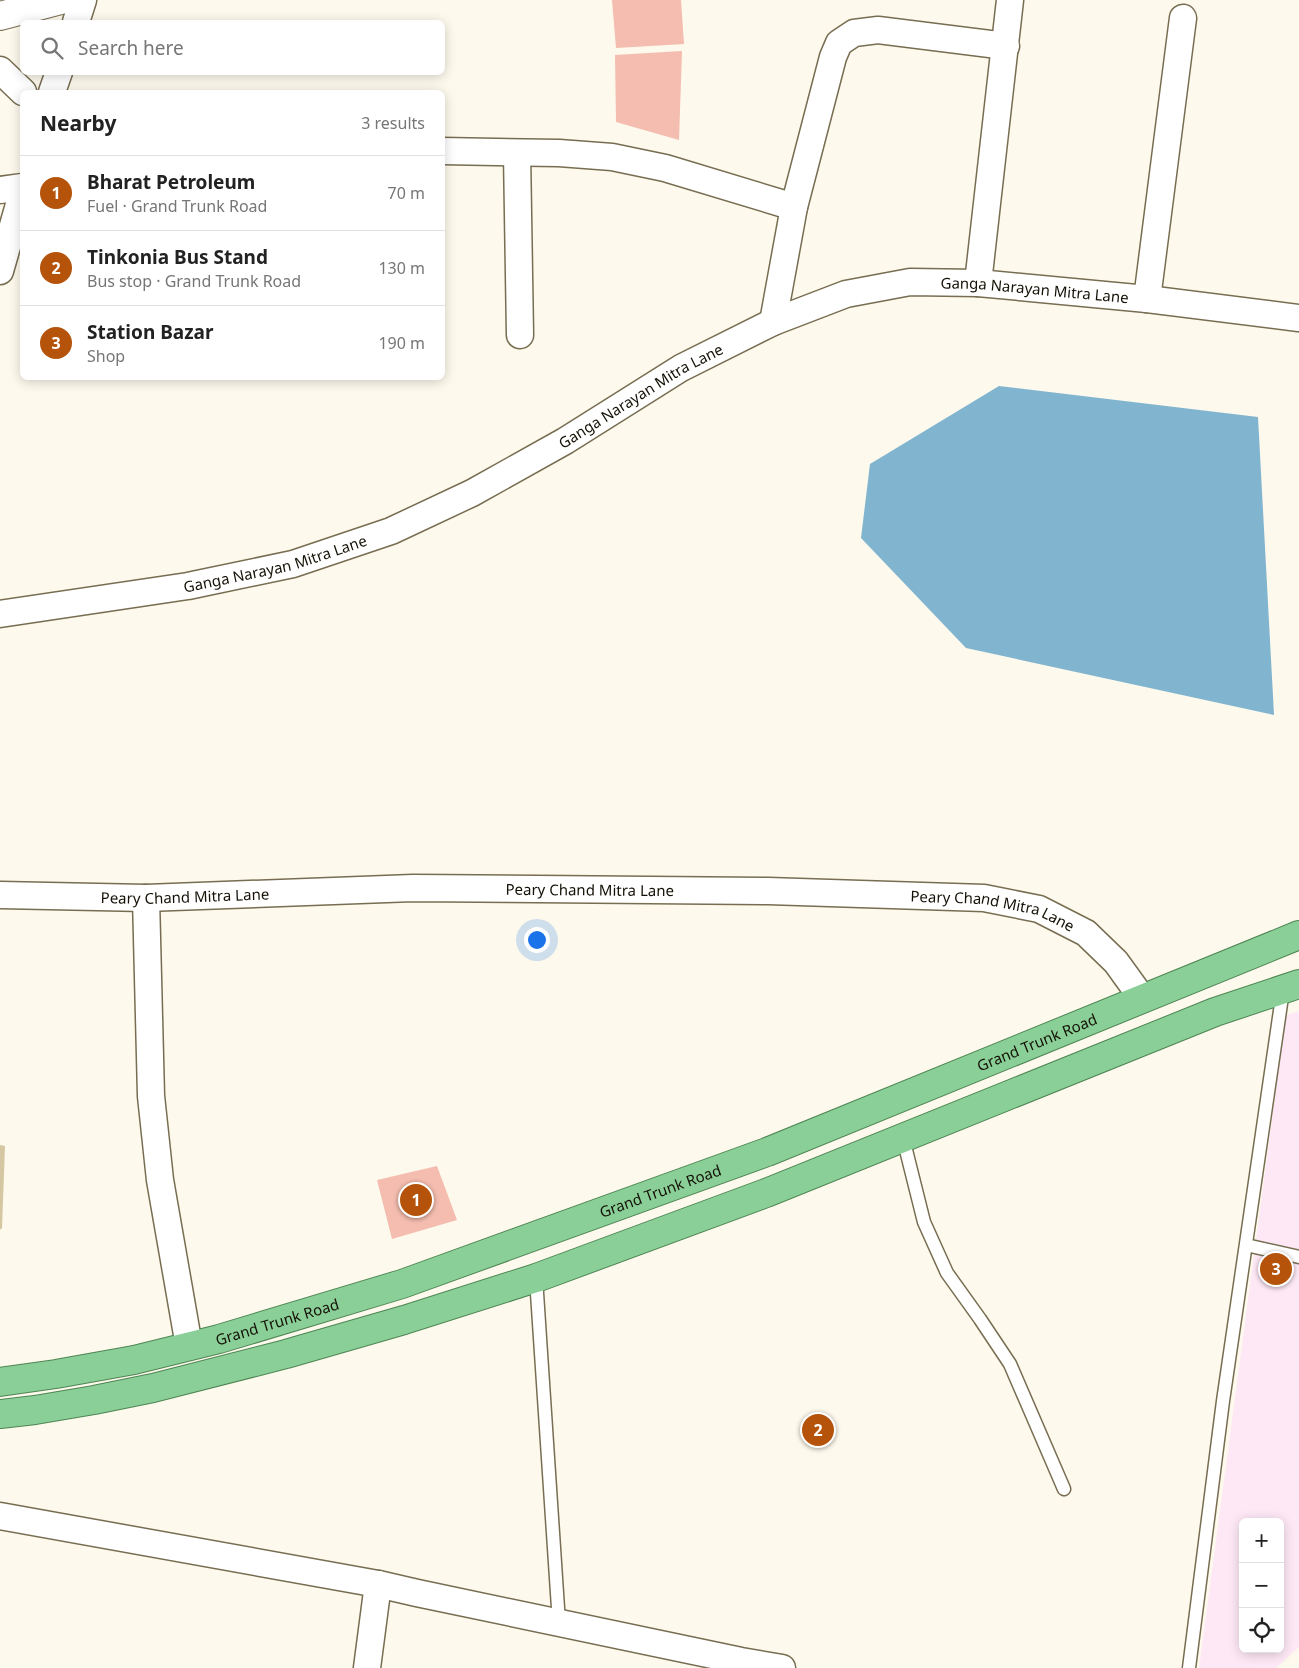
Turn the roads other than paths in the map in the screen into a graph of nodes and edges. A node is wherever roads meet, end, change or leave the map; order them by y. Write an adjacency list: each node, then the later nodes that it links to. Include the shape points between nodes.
1 (61, 0): 4 (street)
2 (83, 0): 6 (street)
3 (1010, 0): 7 (street)
4 (0, 16)
5 (1183, 18): 20 (street)
6 (77, 20)
7 (1006, 46): 17 (street, via 878,30 854,34 839,43); 19 (street)
8 (0, 70): 10 (street)
9 (58, 75): 11 (street)
10 (21, 90)
11 (53, 90)
12 (445, 151): 13 (street)
13 (517, 153): 17 (street, via 612,157 664,168); 23 (street)
14 (20, 187): 15 (street)
15 (0, 190)
16 (20, 201): 18 (street)
17 (794, 207): 22 (street)
18 (0, 271)
19 (978, 283): 20 (street, Ganga Narayan Mitra Lane); 22 (street, Ganga Narayan Mitra Lane, via 910,282 855,292)
20 (1147, 300): 21 (street, Ganga Narayan Mitra Lane)
21 (1299, 318)
22 (773, 322): 24 (street, Ganga Narayan Mitra Lane, via 681,368 564,441 472,492 391,531 293,564 188,586)
23 (520, 335)
24 (0, 614)
25 (0, 896): 26 (street, Peary Chand Mitra Lane)
26 (146, 898): 29 (street, Peary Chand Mitra Lane, via 413,888 768,890 984,898 1039,909 1086,933 1116,962); 34 (street, via 151,1096 160,1180)
27 (1299, 934): 29 (highway, Grand Trunk Road)
28 (1291, 986): 30 (highway, via 1215,1012); 31 (lane)
29 (1142, 998): 34 (highway, Grand Trunk Road, via 767,1152 402,1284)
30 (903, 1138): 33 (highway, via 766,1193); 37 (lane, via 924,1222 947,1273 1010,1364)
31 (1246, 1245): 32 (lane); 44 (lane)
32 (1299, 1256)
33 (536, 1278): 36 (highway, via 286,1354 152,1388); 40 (lane)
34 (189, 1346): 35 (highway, Grand Trunk Road, via 134,1360)
35 (0, 1382)
36 (0, 1414)
37 (1064, 1489)
38 (0, 1516): 39 (street)
39 (378, 1584): 40 (street); 42 (street)
40 (559, 1623): 41 (street)
41 (741, 1665): 43 (street)
42 (367, 1668)
43 (782, 1668)
44 (1189, 1668)

